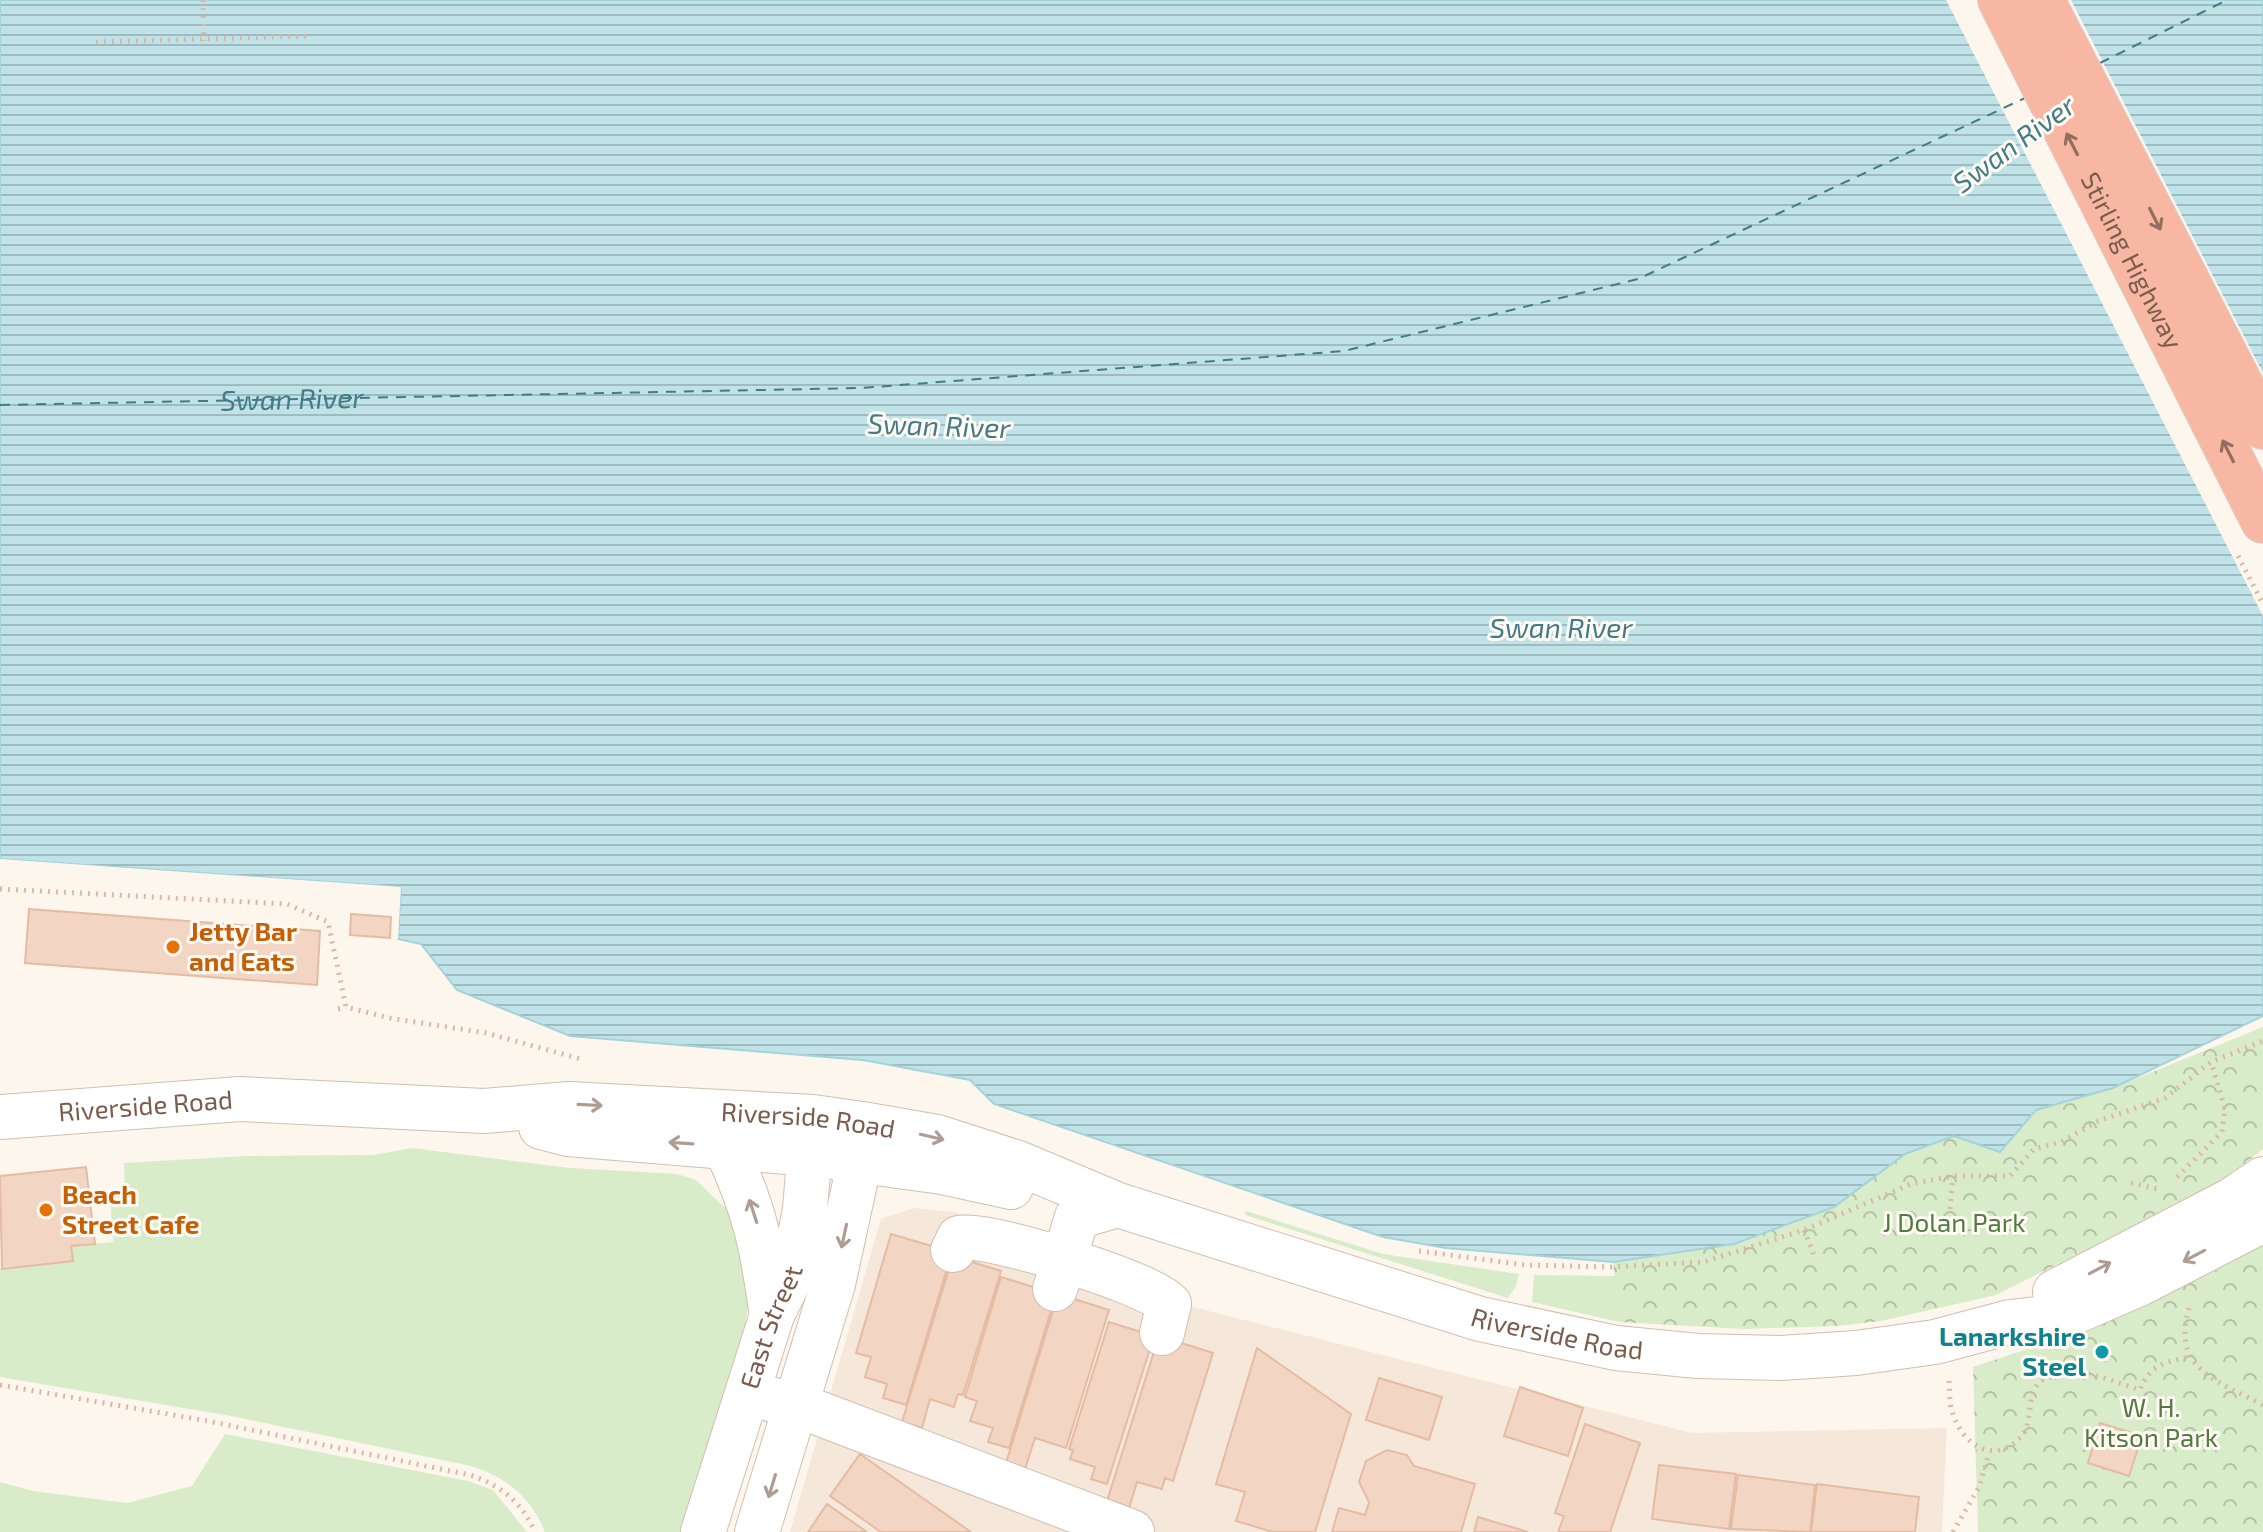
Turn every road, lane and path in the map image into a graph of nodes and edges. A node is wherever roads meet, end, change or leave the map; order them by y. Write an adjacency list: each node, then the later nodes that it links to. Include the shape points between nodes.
1 (203, 0): 5 (path)
2 (2000, 0): 8 (highway, Stirling Highway, one-way to 2)
3 (2042, 0): 7 (highway, Stirling Highway, one-way to 7)
4 (310, 36): 5 (path)
5 (204, 41): 6 (path)
6 (96, 42)
7 (2263, 427)
8 (2263, 521)
9 (0, 889): 10 (path, via 287,904 328,922)
10 (346, 1007): 11 (path); 13 (path, via 486,1033)
11 (338, 1009)
12 (2263, 1041): 14 (path)
13 (587, 1061)
14 (2211, 1062): 20 (path, via 2165,1098 2034,1149 2010,1176); 26 (path, via 2225,1109 2222,1132 2183,1172)
15 (484, 1111): 16 (street, Riverside Road, via 240,1099); 17 (street, Riverside Road, one-way to 17, via 569,1104); 19 (street, Riverside Road, one-way to 15, via 568,1134)
16 (0, 1117)
17 (812, 1135): 18 (street, Riverside Road); 19 (street, Riverside Road); 32 (street, East Street, via 793,1272)
18 (861, 1142): 23 (street, Riverside Road, via 937,1137); 38 (street, East Street, one-way to 38, via 833,1284)
19 (725, 1146): 32 (street, one-way to 19, via 758,1227)
20 (1953, 1176): 24 (path); 27 (path, via 1911,1184)
21 (2263, 1179): 26 (street, Riverside Road, via 2232,1200)
22 (2131, 1183): 26 (path)
23 (1118, 1205): 31 (street, via 1077,1217); 34 (street, Riverside Road, via 1480,1319 1616,1348 1781,1358)
24 (1950, 1209)
25 (2263, 1220): 26 (street, Riverside Road, one-way to 26)
26 (2174, 1226): 34 (street, Riverside Road, via 2010,1322); 35 (path, via 2198,1276 2184,1324)
27 (1804, 1230): 29 (path, via 1703,1262 1611,1267 1526,1265); 30 (path)
28 (953, 1250): 31 (street, via 959,1238 969,1236 1047,1257)
29 (1406, 1250)
30 (1815, 1258)
31 (1060, 1273): 33 (street, via 1080,1266 1161,1296 1169,1309)
32 (772, 1315): 37 (street, East Street)
33 (1162, 1333)
34 (1935, 1342): 40 (path, via 1947,1370 1956,1421 1974,1446)
35 (2189, 1357): 39 (path, via 2208,1375); 40 (path, via 2160,1362 2140,1390 2080,1372 2043,1380 2034,1389 2023,1434 2005,1449)
36 (0, 1385): 41 (path, via 470,1475 496,1484 515,1501)
37 (748, 1394): 38 (street); 42 (street, East Street)
38 (797, 1405): 43 (street, East Street, one-way to 43); 44 (street)
39 (2263, 1405)
40 (1989, 1453): 45 (path, via 1979,1487)
41 (535, 1532)
42 (703, 1532)
43 (757, 1532)
44 (1132, 1532)
45 (1953, 1532)

